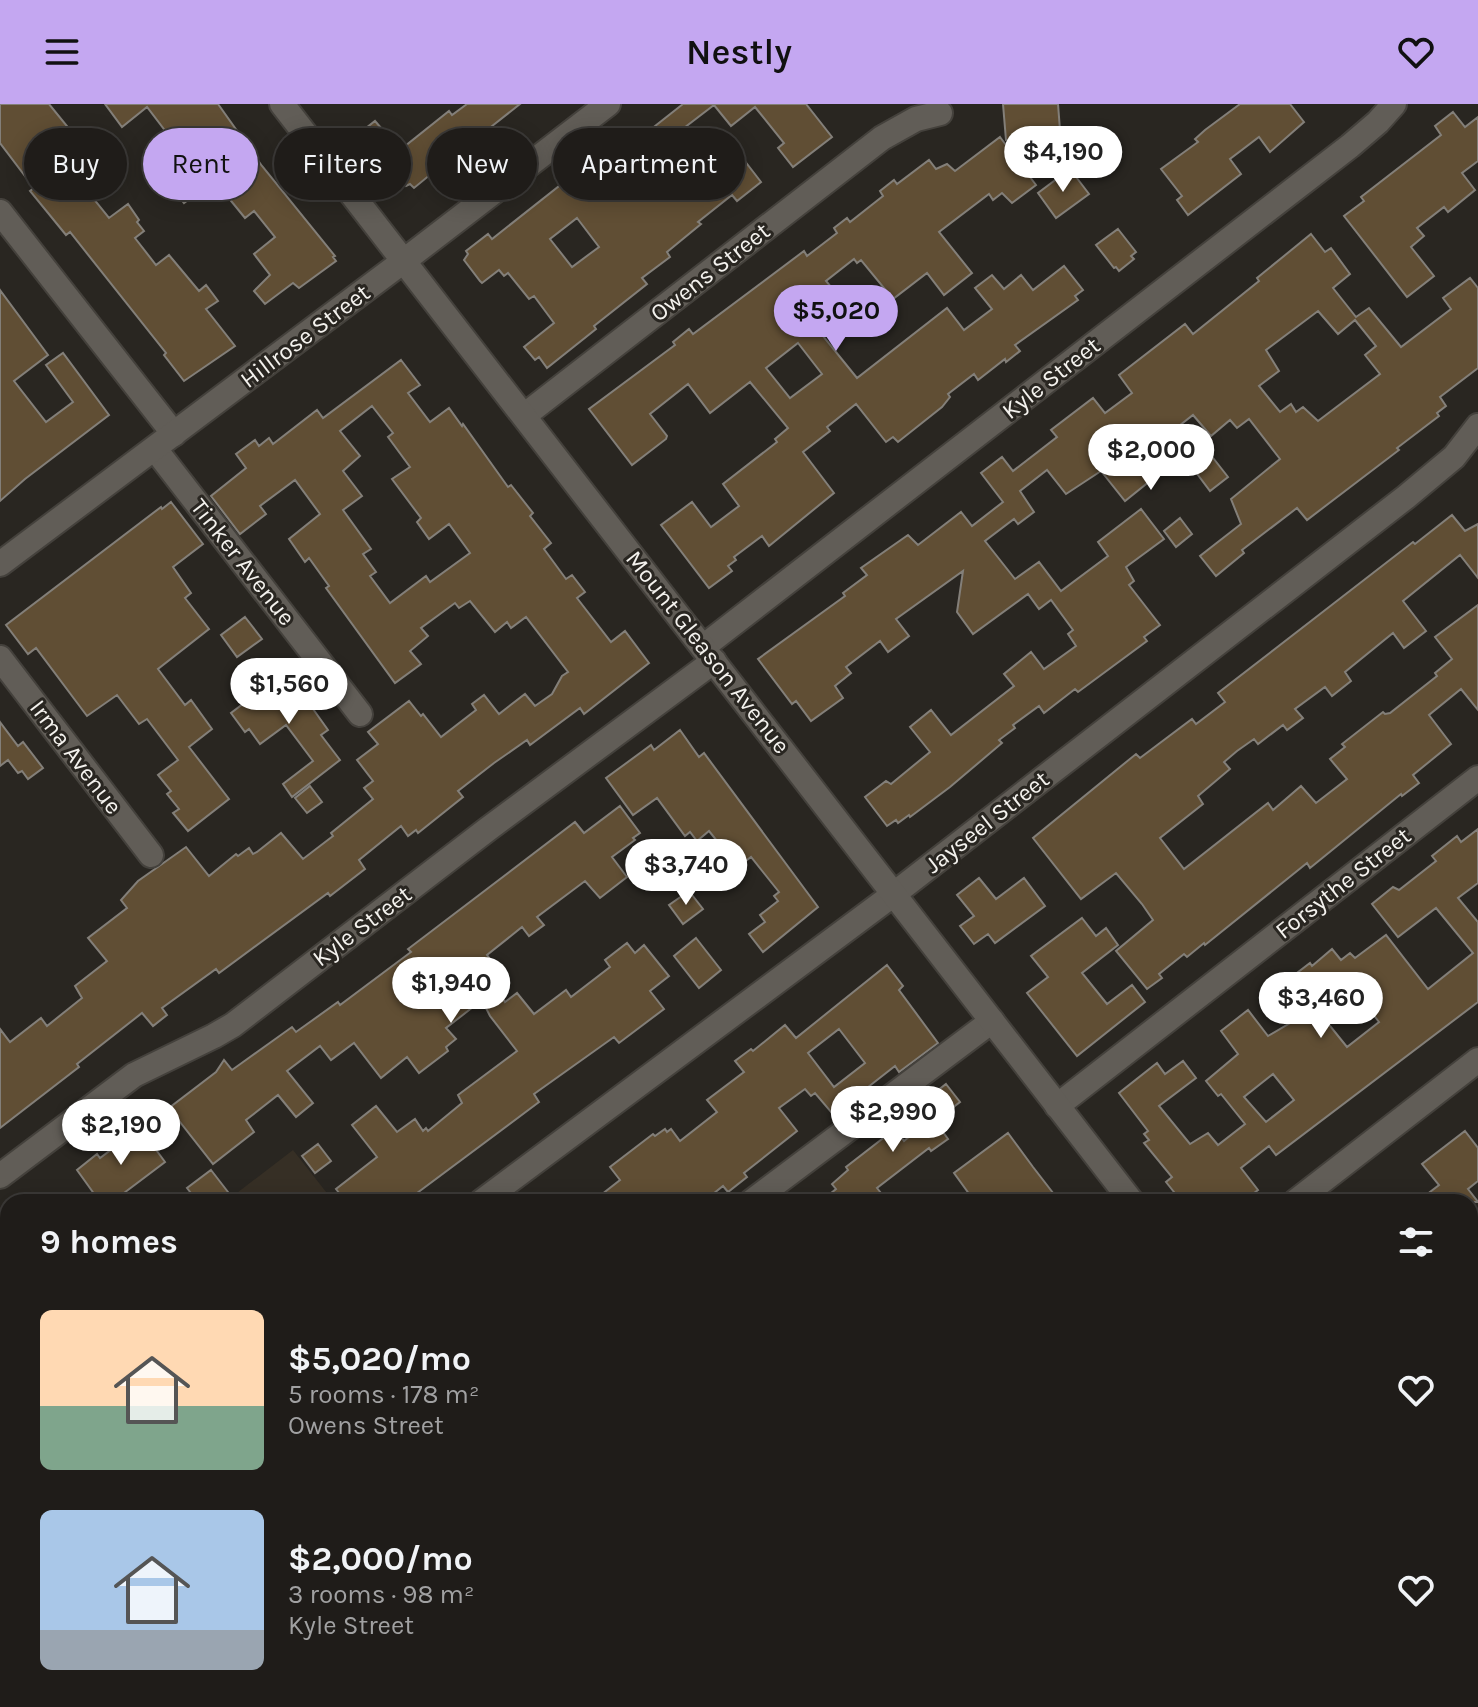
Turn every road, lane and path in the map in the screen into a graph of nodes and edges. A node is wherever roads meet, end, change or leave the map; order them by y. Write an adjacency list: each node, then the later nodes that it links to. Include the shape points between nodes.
1 (282, 104): 6 (street, Mount Gleason Avenue)
2 (608, 104): 6 (street, Hillrose Street)
3 (1394, 104): 11 (street, Kyle Street, via 1338,156)
4 (940, 113): 7 (street, Owens Street, via 882,138)
5 (0, 212): 9 (street, Tinker Avenue)
6 (405, 260): 7 (street, Mount Gleason Avenue); 9 (street, Hillrose Street)
7 (525, 415): 11 (street, Mount Gleason Avenue)
8 (1478, 426): 16 (street, Jayseel Street, via 1442,469)
9 (165, 442): 10 (street, Hillrose Street); 13 (street, Tinker Avenue)
10 (0, 564)
11 (709, 654): 16 (street, Mount Gleason Avenue); 20 (street, Kyle Street, via 233,1025 134,1075)
12 (0, 658): 15 (street, Irma Avenue)
13 (360, 714)
14 (1478, 778): 19 (street, Forsythe Street)
15 (151, 855)
16 (894, 894): 17 (street, Mount Gleason Avenue); 21 (street, Jayseel Street)
17 (992, 1021): 19 (street, Mount Gleason Avenue); 22 (street)
18 (1478, 1060): 24 (street)
19 (1057, 1106): 23 (street, Mount Gleason Avenue)
20 (0, 1176)
21 (492, 1194)
22 (762, 1194)
23 (1126, 1194)
24 (1305, 1194)

